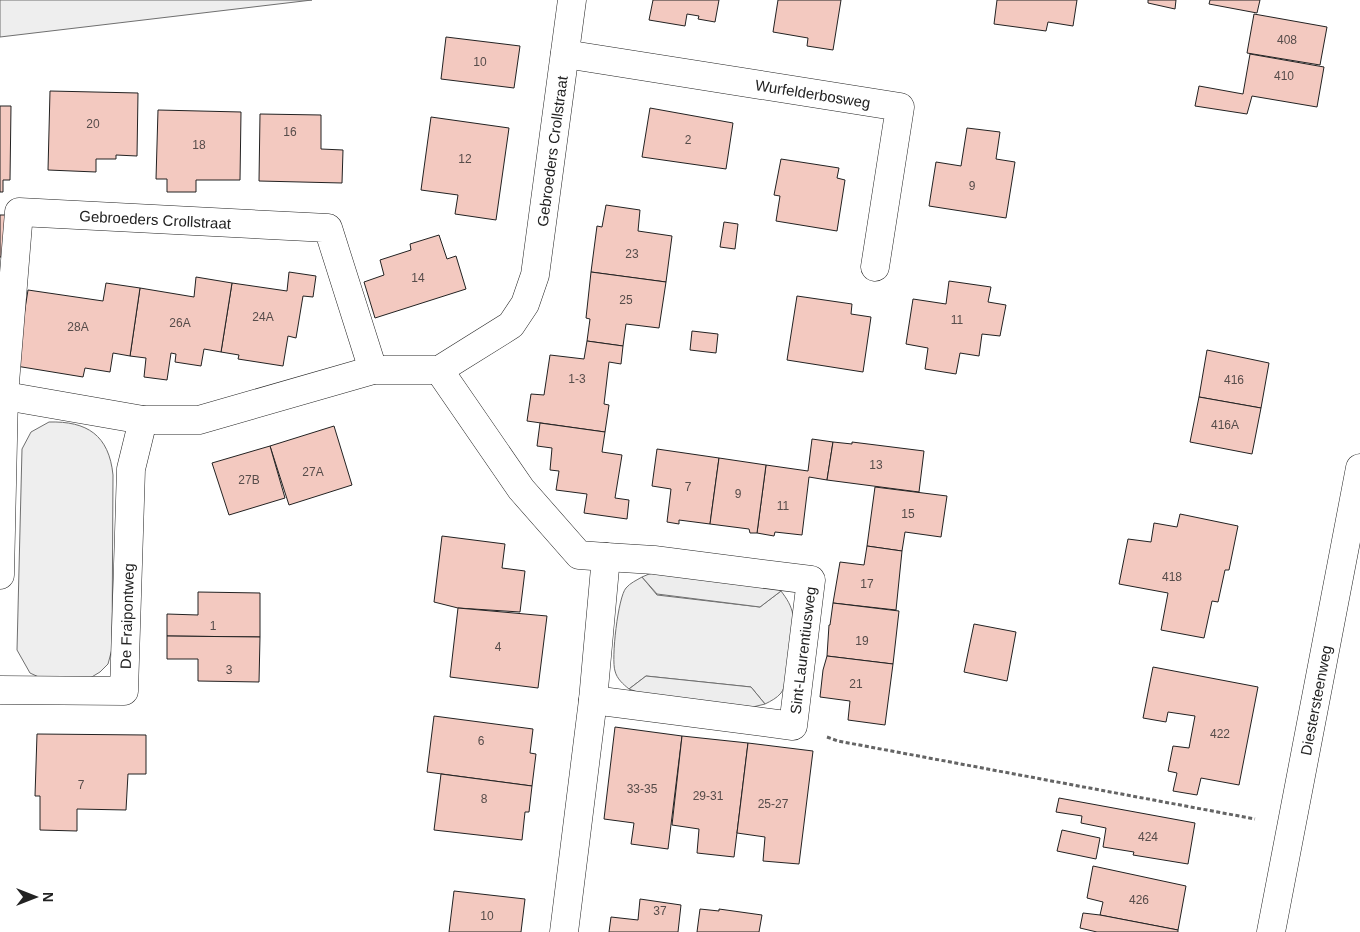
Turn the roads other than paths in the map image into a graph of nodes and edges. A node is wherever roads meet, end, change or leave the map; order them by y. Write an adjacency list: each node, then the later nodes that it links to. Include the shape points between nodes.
1 (572, 0): 2 (street, Gebroeders Crollstraat)
2 (566, 54): 3 (street, Wurfelderbosweg, via 900,106); 5 (street, Gebroeders Crollstraat, via 535,275 525,304 511,325)
3 (875, 267)
4 (373, 370): 5 (street); 6 (street, Gebroeders Crollstraat, via 328,228 20,212); 7 (street, via 199,420)
5 (438, 370): 9 (street, Sint-Laurentiusweg, via 521,489 565,540 579,555)
6 (2, 395): 7 (street); 10 (street)
7 (143, 420): 11 (street, De Fraipontweg, via 131,469 124,691)
8 (1360, 468): 14 (street, Diestersteenweg)
9 (606, 557): 12 (street); 12 (street, Sint-Laurentiusweg, via 811,580 793,726)
10 (0, 575)
11 (0, 690)
12 (592, 700): 13 (street)
13 (564, 932)
14 (1271, 932)

